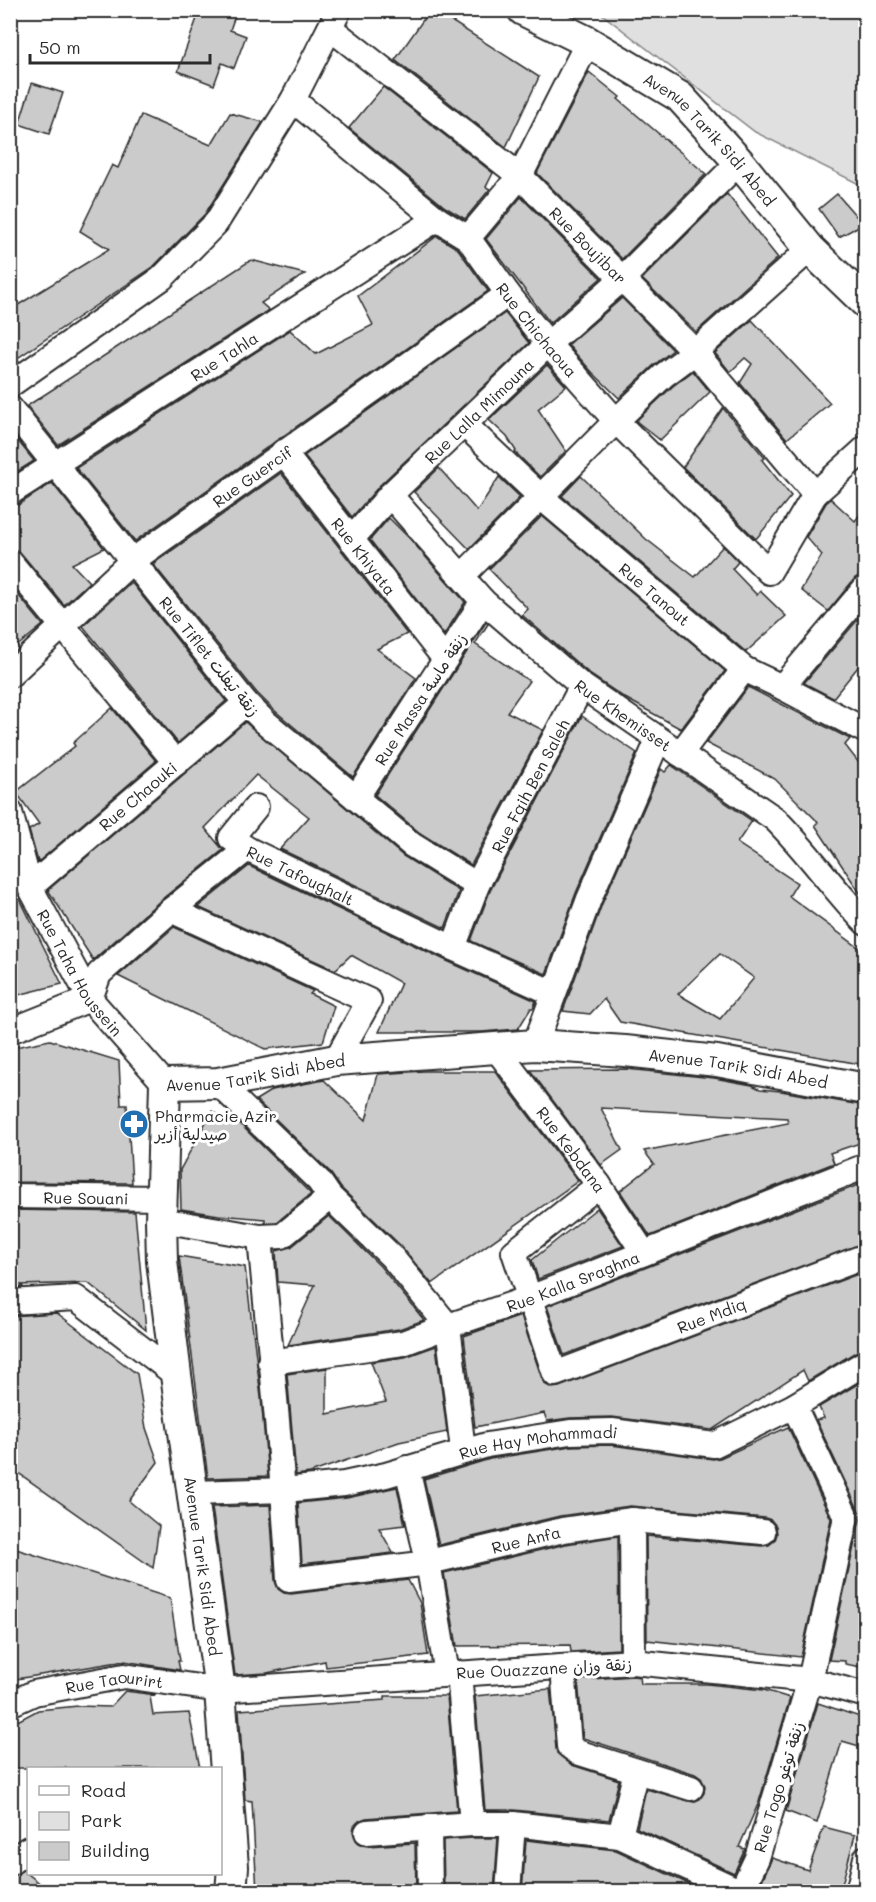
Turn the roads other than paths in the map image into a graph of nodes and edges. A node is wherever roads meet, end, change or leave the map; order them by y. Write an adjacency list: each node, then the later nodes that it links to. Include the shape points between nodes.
1 (523, 10): 3 (street, Avenue Tarik Sidi Abed)
2 (335, 19): 4 (street); 6 (street, Rue Boujibar)
3 (588, 42): 5 (street, Avenue Tarik Sidi Abed, via 680,97); 6 (street)
4 (293, 100): 7 (street, Rue Chichaoua); 15 (street, via 216,223 201,239 162,278)
5 (740, 162): 9 (street, Avenue Tarik Sidi Abed); 10 (street, Rue Lalla Mimouna)
6 (520, 176): 8 (street); 10 (street, Rue Boujibar)
7 (436, 219): 8 (street, Rue Chichaoua); 21 (street, Rue Tahla)
8 (468, 238): 11 (street, Rue Chichaoua)
9 (810, 249): 12 (street, Avenue Tarik Sidi Abed); 14 (street)
10 (623, 279): 13 (street, Rue Lalla Mimouna); 14 (street, Rue Boujibar)
11 (508, 294): 13 (street, Rue Chichaoua); 20 (street, Rue Guercif)
12 (866, 303)
13 (548, 344): 17 (street, Rue Chichaoua); 18 (street, Rue Lalla Mimouna)
14 (695, 352): 17 (street, via 664,375); 23 (street, Rue Boujibar)
15 (10, 386)
16 (10, 408): 21 (street, Rue Tiflet زنقة تيفلت)
17 (616, 421): 23 (street, Rue Chichaoua, via 769,572); 25 (street)
18 (465, 425): 24 (street, Rue Lalla Mimouna); 25 (street, Rue Tanout)
19 (866, 448): 23 (street)
20 (283, 452): 26 (street, Rue Khiyata); 27 (street, Rue Guercif)
21 (55, 465): 22 (street, Rue Tahla); 27 (street, Rue Tiflet زنقة تيفلت)
22 (10, 493)
23 (815, 494)
24 (390, 495): 26 (street, Rue Lalla Mimouna); 29 (street, Rue Khemisset)
25 (541, 497): 29 (street); 34 (street, Rue Tanout)
26 (351, 540): 33 (street, Rue Khiyata)
27 (132, 561): 32 (street, Rue Guercif); 38 (street, Rue Tiflet زنقة تيفلت)
28 (10, 562): 32 (street)
29 (462, 576): 31 (street, Rue Khemisset)
30 (866, 587): 37 (street)
31 (483, 601): 33 (street, Rue Massa زنقة ماسة); 36 (street, Rue Khemisset)
32 (63, 626): 35 (street, Rue Guercif); 42 (street)
33 (446, 659): 43 (street, Rue Massa زنقة ماسة)
34 (744, 669): 37 (street, Rue Tanout); 41 (street)
35 (10, 675)
36 (582, 686): 40 (street, Rue Khemisset); 47 (street, Rue Fqih Ben Saleh)
37 (782, 687): 39 (street, Rue Tanout)
38 (246, 703): 42 (street, Rue Chaouki); 43 (street, Rue Tiflet زنقة تيفلت)
39 (866, 731)
40 (658, 740): 41 (street, Rue Khemisset); 52 (street, via 589,899)
41 (680, 754): 50 (street, Rue Khemisset, via 775,819)
42 (176, 763): 48 (street, Rue Chaouki)
43 (356, 798): 47 (street, Rue Tiflet زنقة تيفلت, via 412,846)
44 (256, 807): 46 (street, via 231,838)
45 (10, 812): 48 (street, Rue Taha Houssein)
46 (246, 849): 49 (street, Rue Tafoughalt); 51 (street, Rue Tafoughalt)
47 (477, 885): 51 (street, Rue Fqih Ben Saleh)
48 (30, 887): 53 (street, Rue Taha Houssein)
49 (171, 910): 53 (street, Rue Tafoughalt, via 99,974); 57 (street, via 369,1001)
50 (866, 923)
51 (453, 948): 52 (street, Rue Tafoughalt)
52 (554, 993): 55 (street)
53 (90, 999): 54 (street); 59 (street, Rue Taha Houssein)
54 (10, 1031)
55 (535, 1045): 56 (street, Avenue Tarik Sidi Abed); 60 (street, Avenue Tarik Sidi Abed, via 717,1061)
56 (495, 1047): 57 (street, Avenue Tarik Sidi Abed); 62 (street, Rue Kebdana)
57 (336, 1060): 58 (street, Avenue Tarik Sidi Abed)
58 (218, 1083): 59 (street, Avenue Tarik Sidi Abed); 64 (street, via 320,1181)
59 (165, 1084): 65 (street, Avenue Tarik Sidi Abed)
60 (866, 1089)
61 (866, 1166): 67 (street, Rue Kalla Sraghna)
62 (599, 1185): 67 (street, Rue Kebdana); 69 (street, via 514,1252)
63 (10, 1196): 65 (street, Rue Souani)
64 (330, 1197): 66 (street, via 282,1236); 71 (street, via 391,1256)
65 (161, 1209): 66 (street, Rue Souani); 74 (street, Avenue Tarik Sidi Abed, via 162,1261)
66 (260, 1237): 72 (street)
67 (644, 1253): 69 (street, Rue Kalla Sraghna)
68 (866, 1256): 69 (street, Rue Mdiq, via 555,1374)
69 (530, 1298): 71 (street, Rue Kalla Sraghna)
70 (10, 1302): 74 (street, via 76,1298)
71 (448, 1326): 72 (street, Rue Kalla Sraghna, via 403,1344); 76 (street)
72 (270, 1362): 78 (street)
73 (866, 1362): 75 (street, Rue Hay Mohammadi)
74 (176, 1375): 79 (street, Avenue Tarik Sidi Abed)
75 (794, 1406): 76 (street, Rue Hay Mohammadi, via 714,1444 612,1431 570,1432); 86 (street, Rue Togo زنقة توغو, via 846,1517)
76 (463, 1450): 77 (street, Rue Hay Mohammadi)
77 (407, 1468): 78 (street, Rue Hay Mohammadi, via 344,1484); 82 (street)
78 (285, 1490): 79 (street, Rue Hay Mohammadi); 82 (street, Rue Anfa, via 289,1580)
79 (193, 1493): 87 (street, Avenue Tarik Sidi Abed)
80 (633, 1520): 81 (street, Rue Anfa); 82 (street, Rue Anfa, via 564,1530); 83 (street)
81 (763, 1532)
82 (428, 1562): 85 (street)
83 (633, 1662): 84 (street, Rue Ouazzane زنقة وزان); 86 (street, Rue Ouazzane زنقة وزان)
84 (563, 1667): 85 (street, Rue Ouazzane زنقة وزان); 90 (street, via 569,1746)
85 (453, 1673): 87 (street, Rue Ouazzane زنقة وزان); 92 (street)
86 (810, 1680): 88 (street, Rue Ouazzane زنقة وزان); 103 (street, Rue Togo زنقة توغو, via 757,1857)
87 (220, 1690): 89 (street, Rue Taourirt, via 124,1676 34,1693); 100 (street, Avenue Tarik Sidi Abed, via 233,1867)
88 (866, 1695)
89 (10, 1704)
90 (636, 1771): 91 (street); 96 (street)
91 (691, 1788)
92 (472, 1824): 93 (street); 94 (street)
93 (513, 1824): 96 (street); 102 (street)
94 (429, 1827): 95 (street); 101 (street)
95 (367, 1832)
96 (620, 1836): 103 (street)
97 (27, 1850): 99 (street)
98 (866, 1858): 104 (street)
99 (10, 1863)
100 (231, 1892)
101 (430, 1892)
102 (508, 1892)
103 (741, 1892)
104 (858, 1892)

